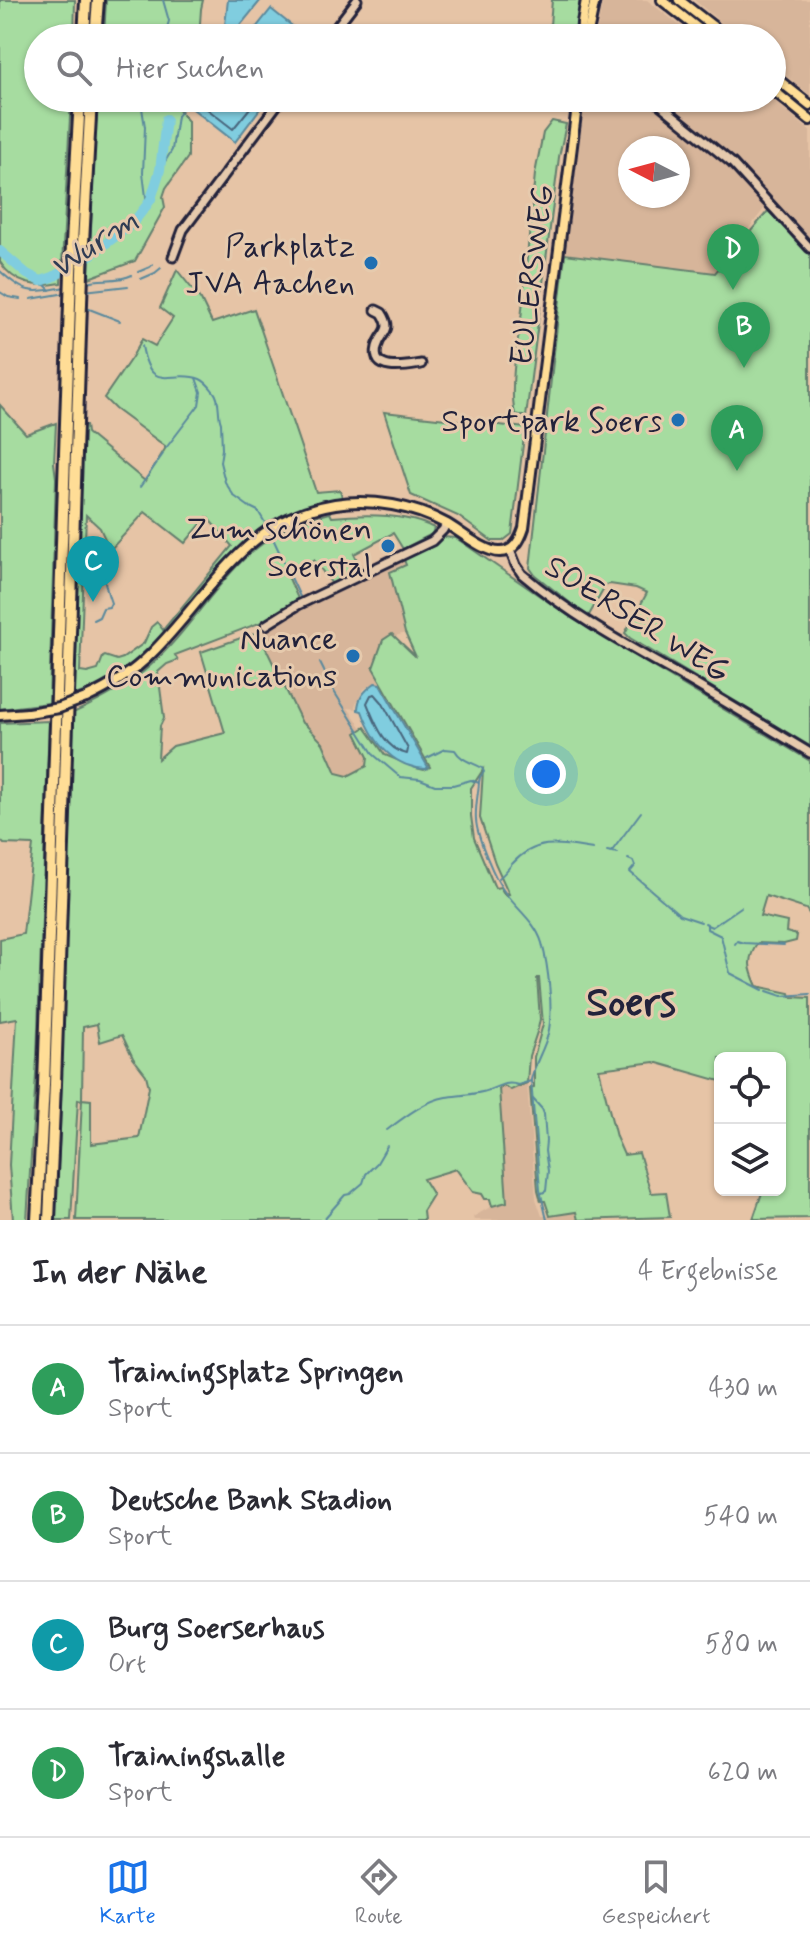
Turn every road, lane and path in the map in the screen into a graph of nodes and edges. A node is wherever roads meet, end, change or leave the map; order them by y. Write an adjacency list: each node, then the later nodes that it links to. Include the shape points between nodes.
1 (86, 0): 8 (highway)
2 (98, 0): 9 (highway)
3 (357, 0): 10 (street)
4 (586, 0): 11 (main road)
5 (595, 0): 12 (main road)
6 (662, 0): 13 (main road)
7 (679, 0): 14 (main road)
8 (85, 24)
9 (96, 24)
10 (339, 24)
11 (585, 24)
12 (588, 24)
13 (692, 24)
14 (710, 24)
15 (786, 86): 17 (main road)
16 (786, 100): 23 (main road)
17 (810, 105)
18 (80, 112): 24 (highway)
19 (90, 112): 24 (highway)
20 (272, 112): 26 (street, via 183,230)
21 (576, 112): 31 (main road, EULERSWEG, via 524,528)
22 (669, 112): 25 (street, via 732,163)
23 (810, 120)
24 (77, 243): 29 (highway)
25 (810, 248)
26 (173, 257)
27 (376, 310): 28 (street, via 387,324 377,346 382,362 395,368)
28 (421, 364)
29 (71, 423): 35 (highway); 36 (highway)
30 (446, 524): 31 (main road, SOERSER WEG, via 489,550); 32 (street, via 432,541); 33 (main road, SOERSER WEG, bridge, via 374,503 309,510 266,531 230,562 126,675 59,708)
31 (510, 550): 34 (street, SOERSER WEG, via 522,574 587,621)
32 (266, 625)
33 (0, 715)
34 (810, 753)
35 (37, 1220)
36 (49, 1220)

